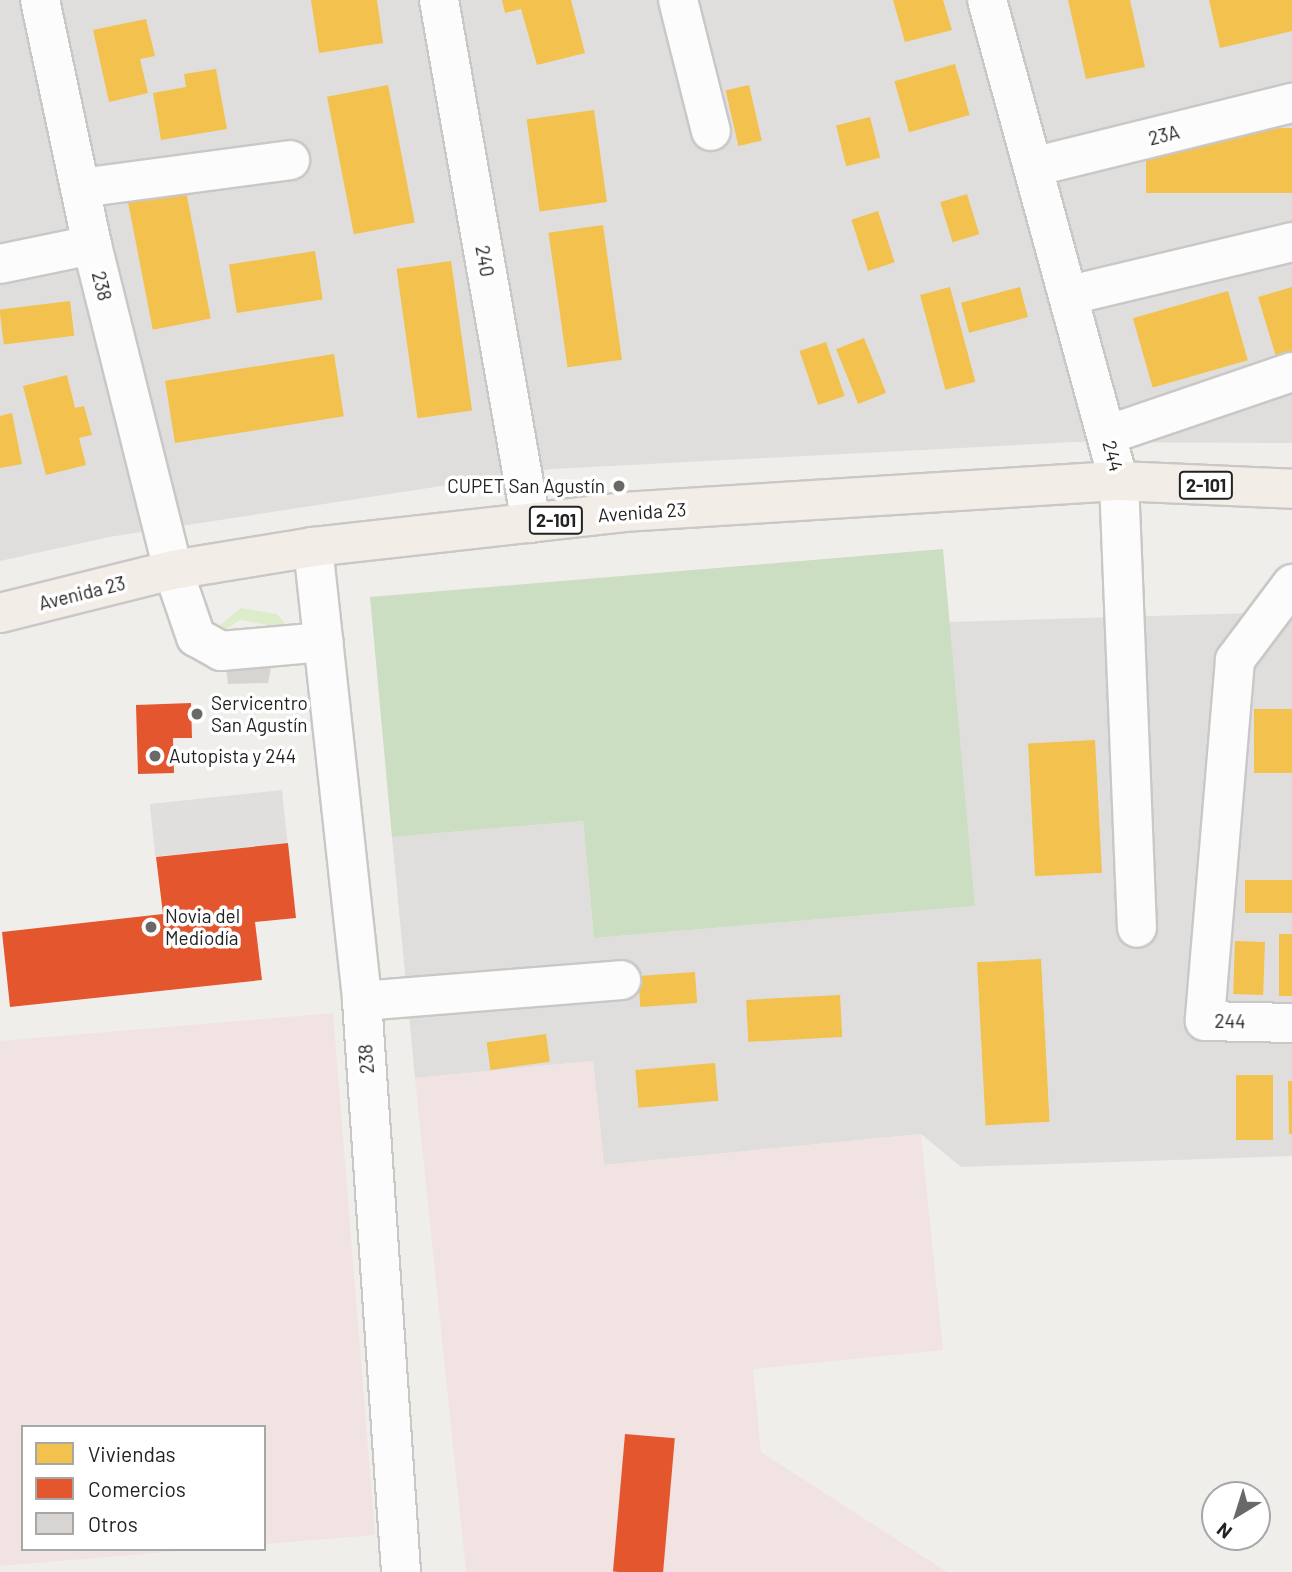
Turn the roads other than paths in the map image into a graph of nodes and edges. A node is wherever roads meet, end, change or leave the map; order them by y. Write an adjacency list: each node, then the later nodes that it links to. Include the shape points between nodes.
1 (40, 0): 9 (street, 238)
2 (439, 0): 18 (street, 240)
3 (678, 0): 6 (street)
4 (987, 0): 8 (street, 244)
5 (1292, 103): 8 (street, 23A)
6 (711, 131)
7 (290, 160): 9 (street)
8 (1037, 166): 13 (street, 244)
9 (81, 188): 11 (street, 238)
10 (1292, 242): 13 (street)
11 (92, 245): 12 (street); 20 (street, 238)
12 (0, 264)
13 (1070, 295): 15 (street, 244)
14 (1292, 372): 15 (street)
15 (1107, 435): 16 (street, 244)
16 (1119, 481): 17 (main road, Avenida 23 / 2-101); 18 (main road, Avenida 23 / 2-101); 24 (street, 244)
17 (1292, 489)
18 (531, 523): 19 (main road, Avenida 23 / 2-101)
19 (313, 547): 20 (main road, Avenida 23 / 2-101); 23 (street, 238)
20 (173, 570): 22 (main road, Avenida 23 / 2-101); 23 (street, 238, via 196,637 221,651)
21 (1292, 584): 27 (street, 244, via 1235,660 1205,1021)
22 (0, 613)
23 (324, 642): 26 (street, 238)
24 (1137, 928)
25 (621, 979): 26 (street)
26 (362, 1001): 28 (street, 238)
27 (1292, 1023)
28 (401, 1572)

